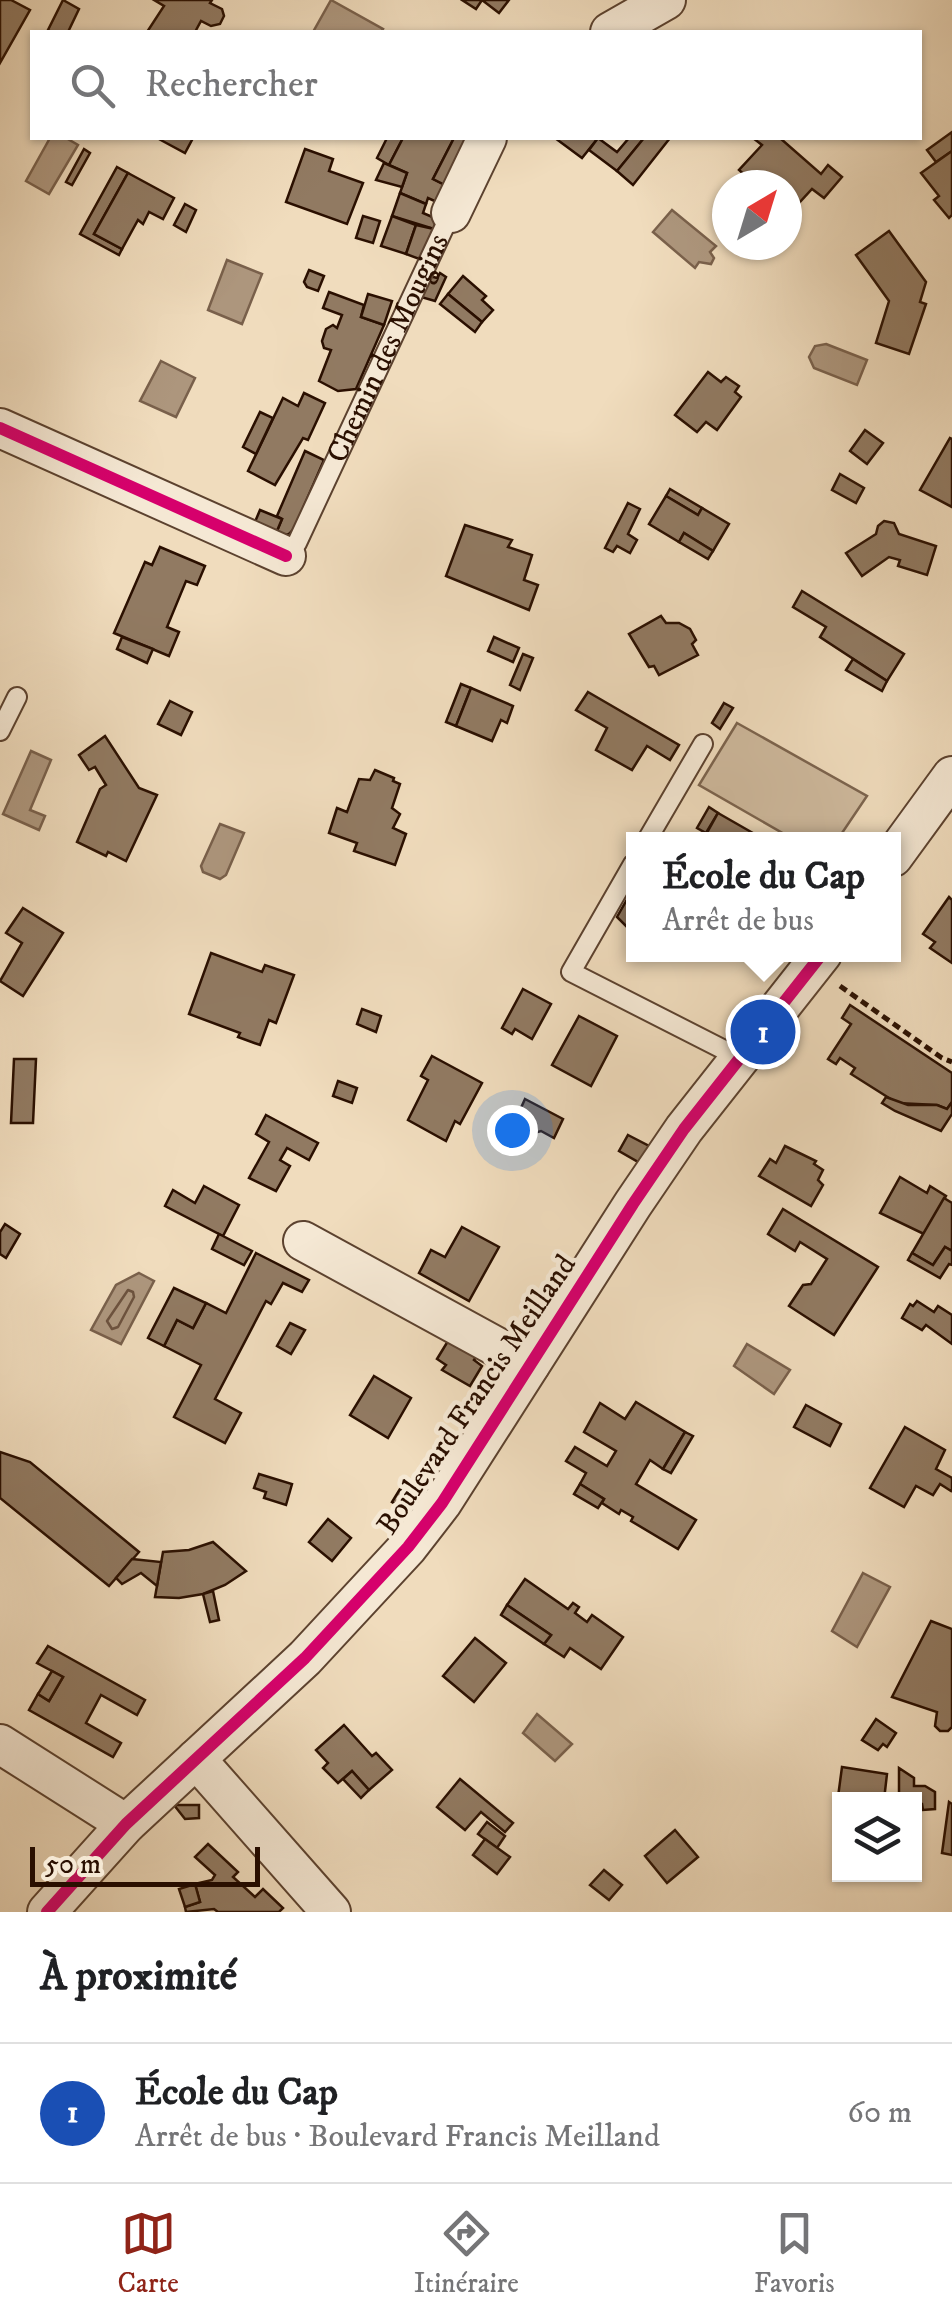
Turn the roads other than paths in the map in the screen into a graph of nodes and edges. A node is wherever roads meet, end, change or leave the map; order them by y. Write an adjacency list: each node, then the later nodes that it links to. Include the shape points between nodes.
1 (666, 0): 2 (street)
2 (614, 30)
3 (486, 140): 4 (street, Chemin des Mougins)
4 (452, 213): 6 (lane, Chemin des Mougins)
5 (0, 428): 6 (street)
6 (286, 556)
7 (17, 697): 8 (lane)
8 (0, 731)
9 (702, 744): 11 (lane)
10 (952, 776): 12 (street)
11 (652, 832)
12 (901, 846)
13 (626, 876): 15 (lane, via 571,972)
14 (816, 962): 15 (street, Boulevard Francis Meilland)
15 (742, 1059): 17 (street, Boulevard Francis Meilland, via 684,1129)
16 (304, 1241): 17 (street)
17 (530, 1365): 19 (street, Boulevard Francis Meilland, via 408,1547 306,1658)
18 (0, 1744): 20 (street)
19 (196, 1759): 20 (street, Boulevard Francis Meilland); 22 (street)
20 (126, 1824): 21 (street, Boulevard Francis Meilland)
21 (48, 1912)
22 (331, 1912)

